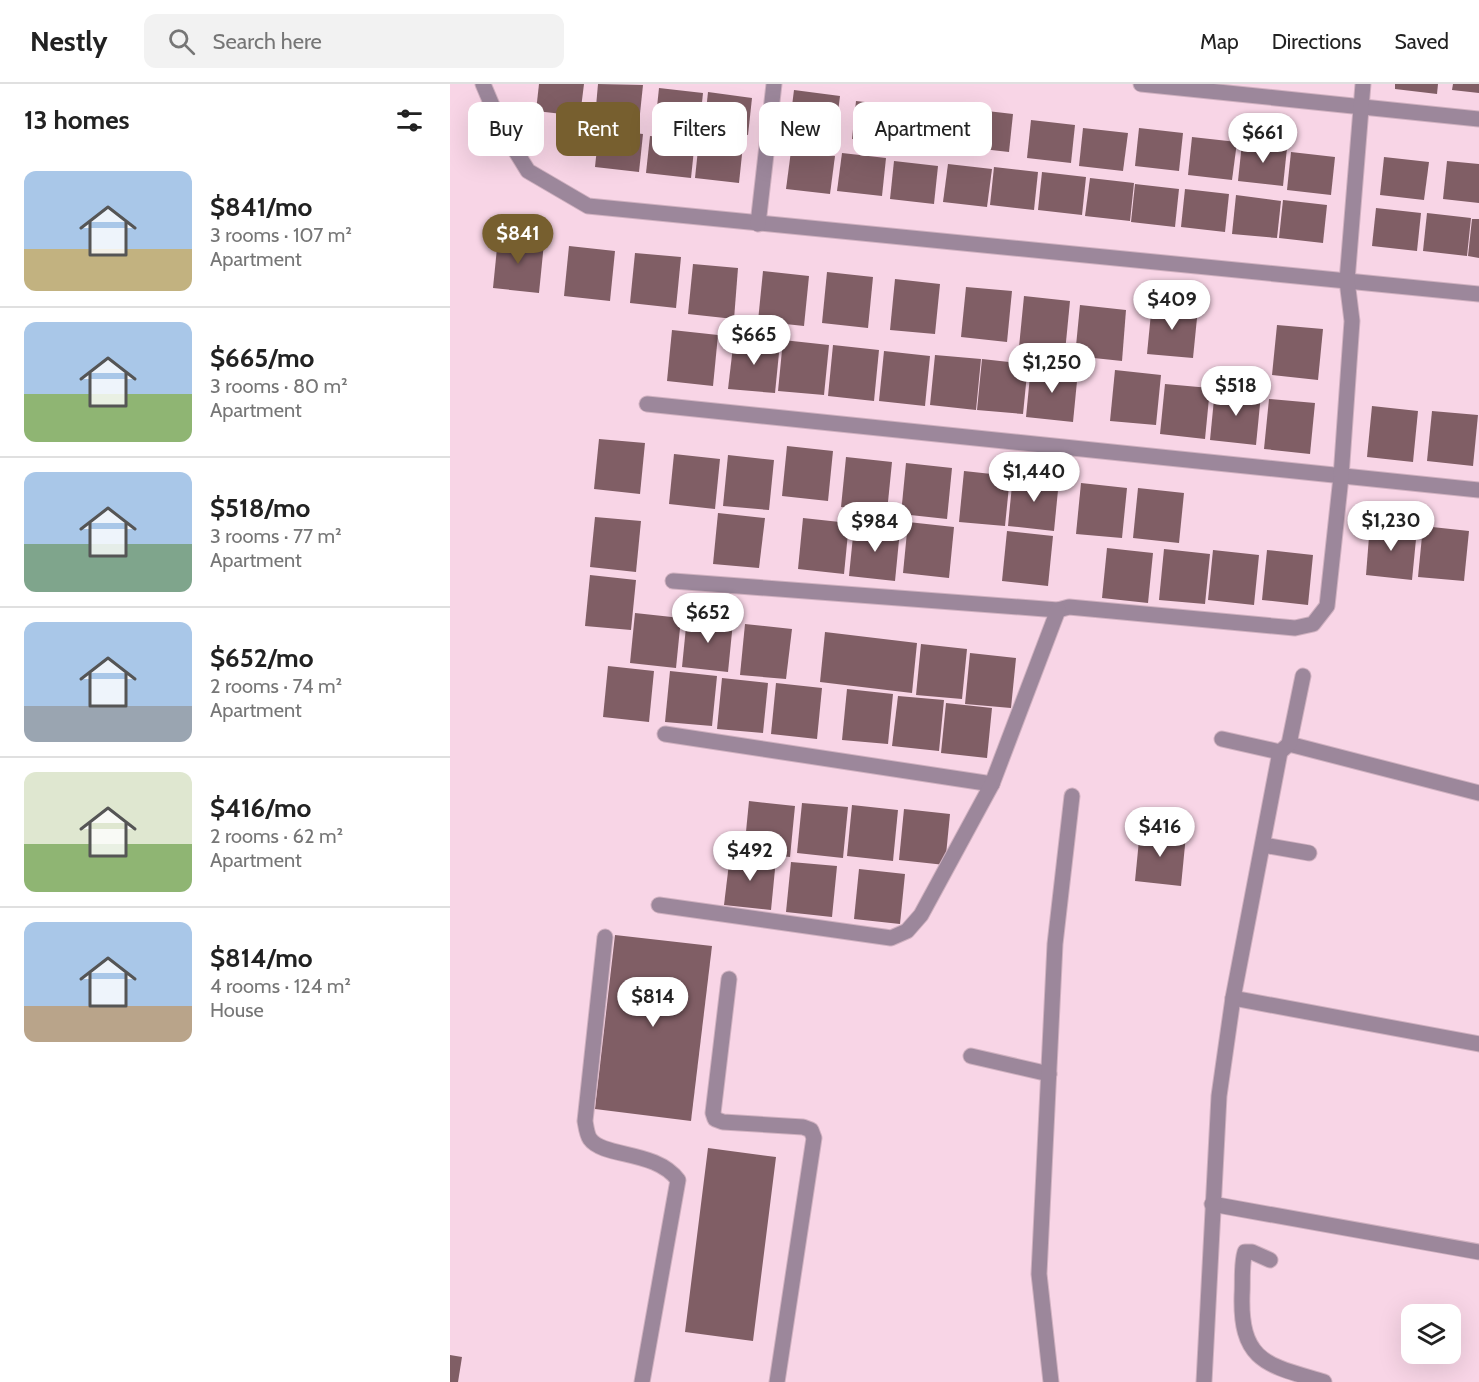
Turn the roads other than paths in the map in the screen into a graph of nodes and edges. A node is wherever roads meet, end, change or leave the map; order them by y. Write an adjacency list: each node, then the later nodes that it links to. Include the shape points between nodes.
1 (483, 84): 7 (street, via 502,129 528,171 588,206)
2 (774, 84): 7 (street)
3 (1141, 84): 5 (street)
4 (1363, 84): 5 (street)
5 (1361, 106): 6 (street); 8 (street)
6 (1479, 119)
7 (758, 224): 8 (street)
8 (1347, 281): 9 (street); 11 (street, via 1352,321)
9 (1479, 294)
10 (647, 404): 11 (street)
11 (1341, 477): 12 (street); 14 (street, via 1327,606 1313,624 1295,628 1069,607)
12 (1479, 490)
13 (674, 581): 14 (street)
14 (1058, 610): 19 (street)
15 (1303, 676): 18 (street)
16 (665, 734): 19 (street)
17 (1222, 739): 18 (street)
18 (1285, 748): 20 (street); 22 (street)
19 (992, 783): 24 (street, via 921,915 907,931 891,938)
20 (1479, 793)
21 (1072, 796): 30 (street, via 1055,944)
22 (1263, 845): 23 (street); 27 (street)
23 (1309, 853)
24 (659, 905)
25 (605, 938): 34 (street, via 585,1121 589,1139 598,1146 657,1162 678,1180)
26 (729, 979): 35 (street, via 715,1119 803,1127 811,1130 814,1138)
27 (1233, 998): 28 (street); 31 (street, via 1219,1096)
28 (1479, 1044)
29 (971, 1056): 30 (street)
30 (1049, 1074): 36 (street, via 1039,1274)
31 (1212, 1204): 32 (street); 37 (street)
32 (1479, 1252)
33 (1270, 1260): 38 (street, via 1245,1252 1242,1309 1246,1339 1256,1354 1273,1367)
34 (642, 1382)
35 (777, 1382)
36 (1051, 1382)
37 (1204, 1382)
38 (1324, 1382)

